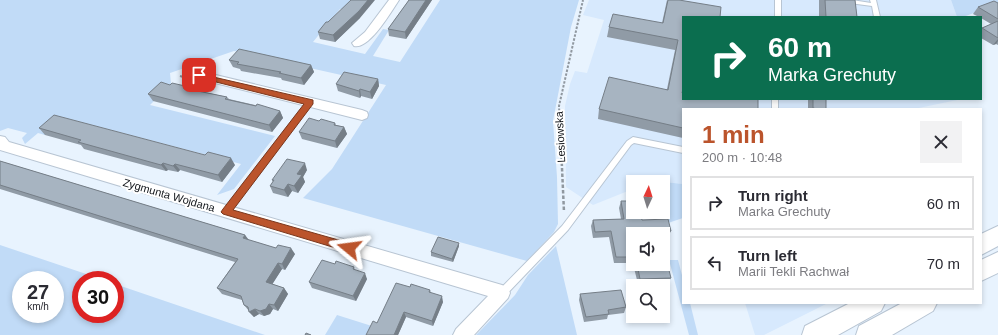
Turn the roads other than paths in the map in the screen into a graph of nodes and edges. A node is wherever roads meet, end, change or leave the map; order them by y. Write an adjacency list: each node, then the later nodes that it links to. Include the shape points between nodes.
1 (394, 0): 7 (street, via 369,34)
2 (778, 0): 5 (lane)
3 (842, 0): 4 (lane)
4 (874, 3): 6 (lane)
5 (779, 16)
6 (877, 16)
7 (358, 43)
8 (193, 77): 9 (street)
9 (310, 102): 10 (street); 13 (lane)
10 (362, 114)
11 (0, 141): 13 (street, Zygmunta Wojdana, via 4,146)
12 (682, 150): 18 (lane, via 633,140 629,143 564,228)
13 (226, 212): 18 (street, Zygmunta Wojdana)
14 (998, 235): 15 (main road)
15 (982, 243)
16 (998, 262): 17 (main road)
17 (982, 270)
18 (502, 293): 21 (street)
19 (871, 304): 22 (main road)
20 (923, 304): 23 (main road)
21 (462, 335)
22 (814, 335)
23 (868, 335)

